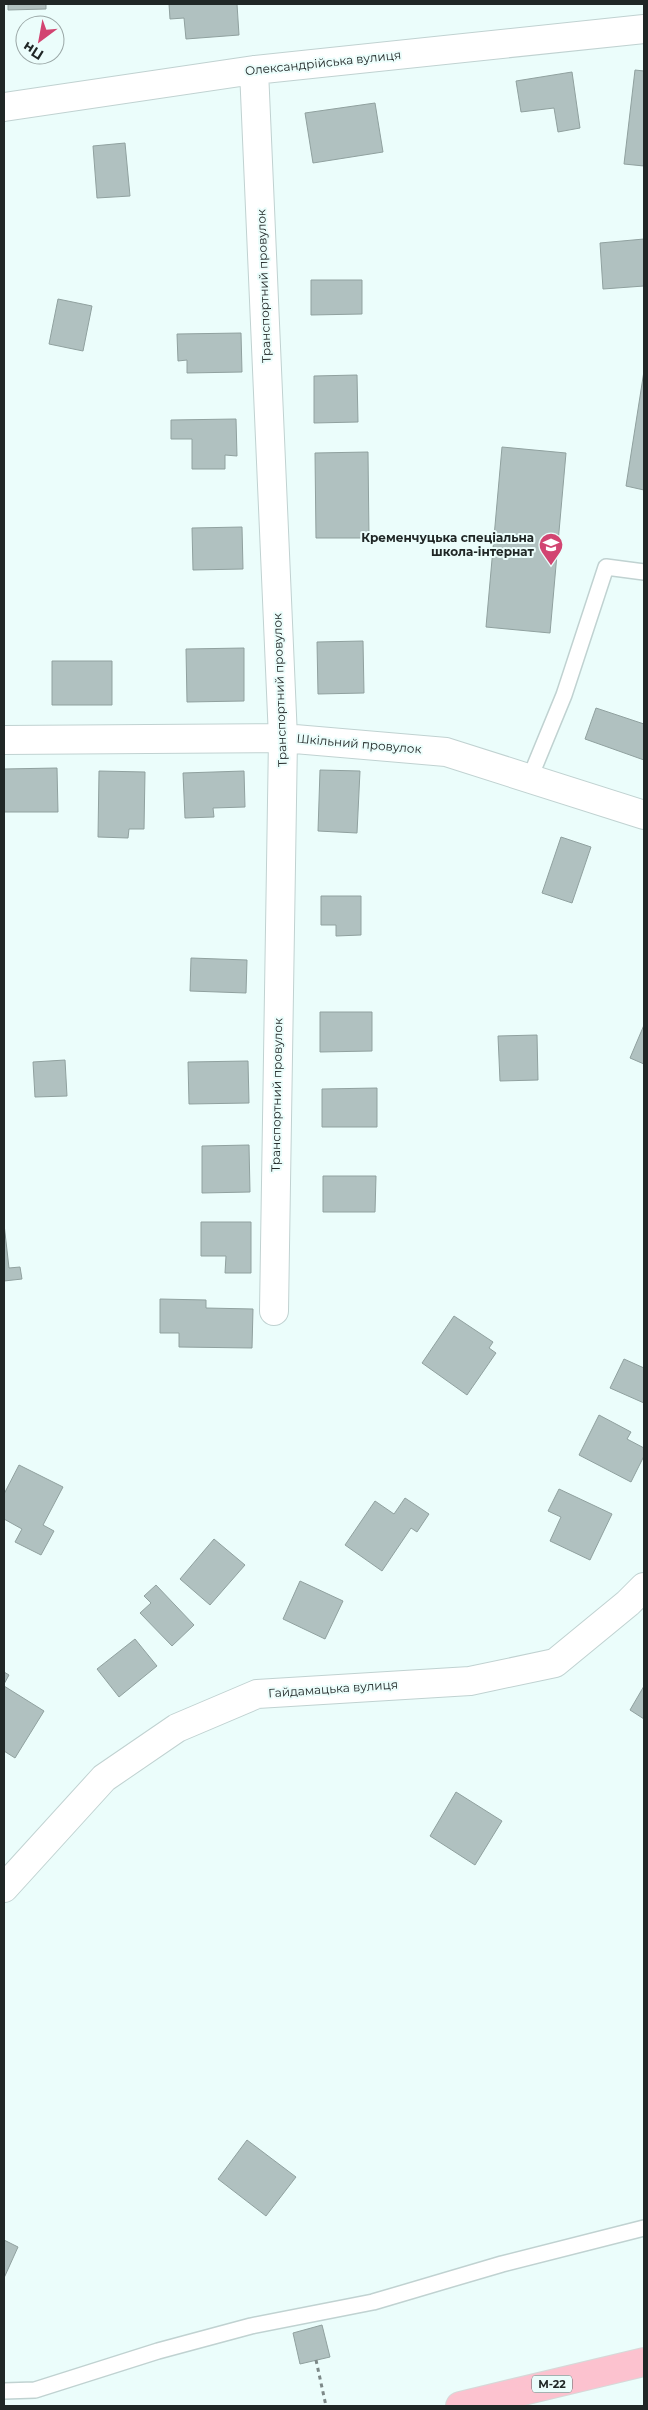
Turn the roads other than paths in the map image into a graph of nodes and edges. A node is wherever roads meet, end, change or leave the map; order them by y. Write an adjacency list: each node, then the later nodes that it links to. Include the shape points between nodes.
1 (644, 29): 2 (street, Олександрійська вулиця)
2 (254, 70): 3 (street, Олександрійська вулиця); 5 (street, Транспортний провулок)
3 (4, 107)
4 (644, 572): 7 (lane, via 606,567 564,695)
5 (283, 738): 6 (street, Шкільний провулок); 7 (street, Шкільний провулок, via 446,752); 9 (street, Транспортний провулок)
6 (4, 740)
7 (529, 780): 8 (street, Шкільний провулок)
8 (644, 816)
9 (274, 1311)
10 (644, 1572): 11 (street)
11 (636, 1595): 12 (street, Гайдамацька вулиця, via 555,1663 470,1680 257,1694 177,1728 104,1778)
12 (4, 1888)
13 (644, 2228): 15 (lane, via 502,2264 374,2302 251,2326 158,2350 35,2390)
14 (644, 2362): 16 (highway, М-22)
15 (4, 2391)
16 (524, 2398): 17 (highway, М-22)
17 (460, 2406)

